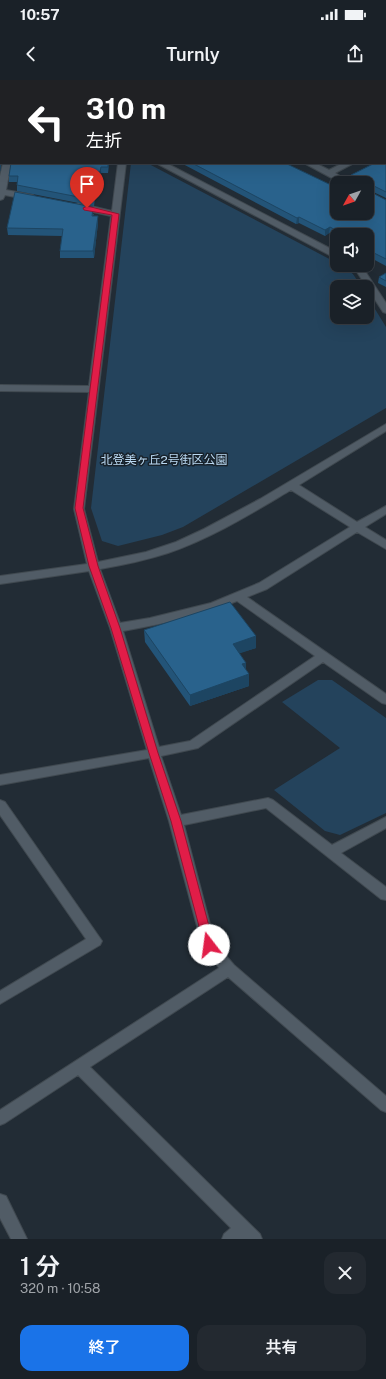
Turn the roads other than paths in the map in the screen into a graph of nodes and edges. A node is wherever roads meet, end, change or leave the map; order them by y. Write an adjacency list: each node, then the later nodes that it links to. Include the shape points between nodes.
1 (7, 164): 8 (street)
2 (122, 164): 11 (street)
3 (162, 164): 12 (street)
4 (310, 164): 6 (street)
5 (348, 164): 6 (street)
6 (328, 173): 7 (street)
7 (334, 176)
8 (0, 193): 9 (street)
9 (39, 199)
10 (70, 205): 11 (street)
11 (115, 214): 16 (street)
12 (330, 252)
13 (361, 272): 14 (street)
14 (386, 310)
15 (0, 388): 16 (street)
16 (94, 389): 22 (street, via 79,508)
17 (386, 427): 18 (street)
18 (291, 485): 20 (street); 22 (street, via 195,538 144,556)
19 (386, 509): 20 (street)
20 (358, 527): 21 (street); 24 (street, via 270,582)
21 (386, 544)
22 (93, 566): 23 (street); 25 (street)
23 (0, 580)
24 (238, 596): 25 (street, via 214,606); 26 (street)
25 (116, 628): 28 (street)
26 (323, 656): 27 (street); 28 (street, via 194,745)
27 (386, 700)
28 (154, 753): 29 (street); 31 (street)
29 (0, 780)
30 (0, 805): 36 (street, via 95,941)
31 (176, 821): 33 (street, via 268,803); 35 (street, via 209,945)
32 (386, 822): 33 (street)
33 (331, 852): 34 (street)
34 (386, 895)
35 (229, 969): 37 (street); 38 (street)
36 (0, 998)
37 (79, 1066): 39 (street); 41 (street)
38 (386, 1105)
39 (0, 1118)
40 (0, 1201): 42 (street)
41 (249, 1233): 43 (street)
42 (19, 1239)
43 (230, 1239)

